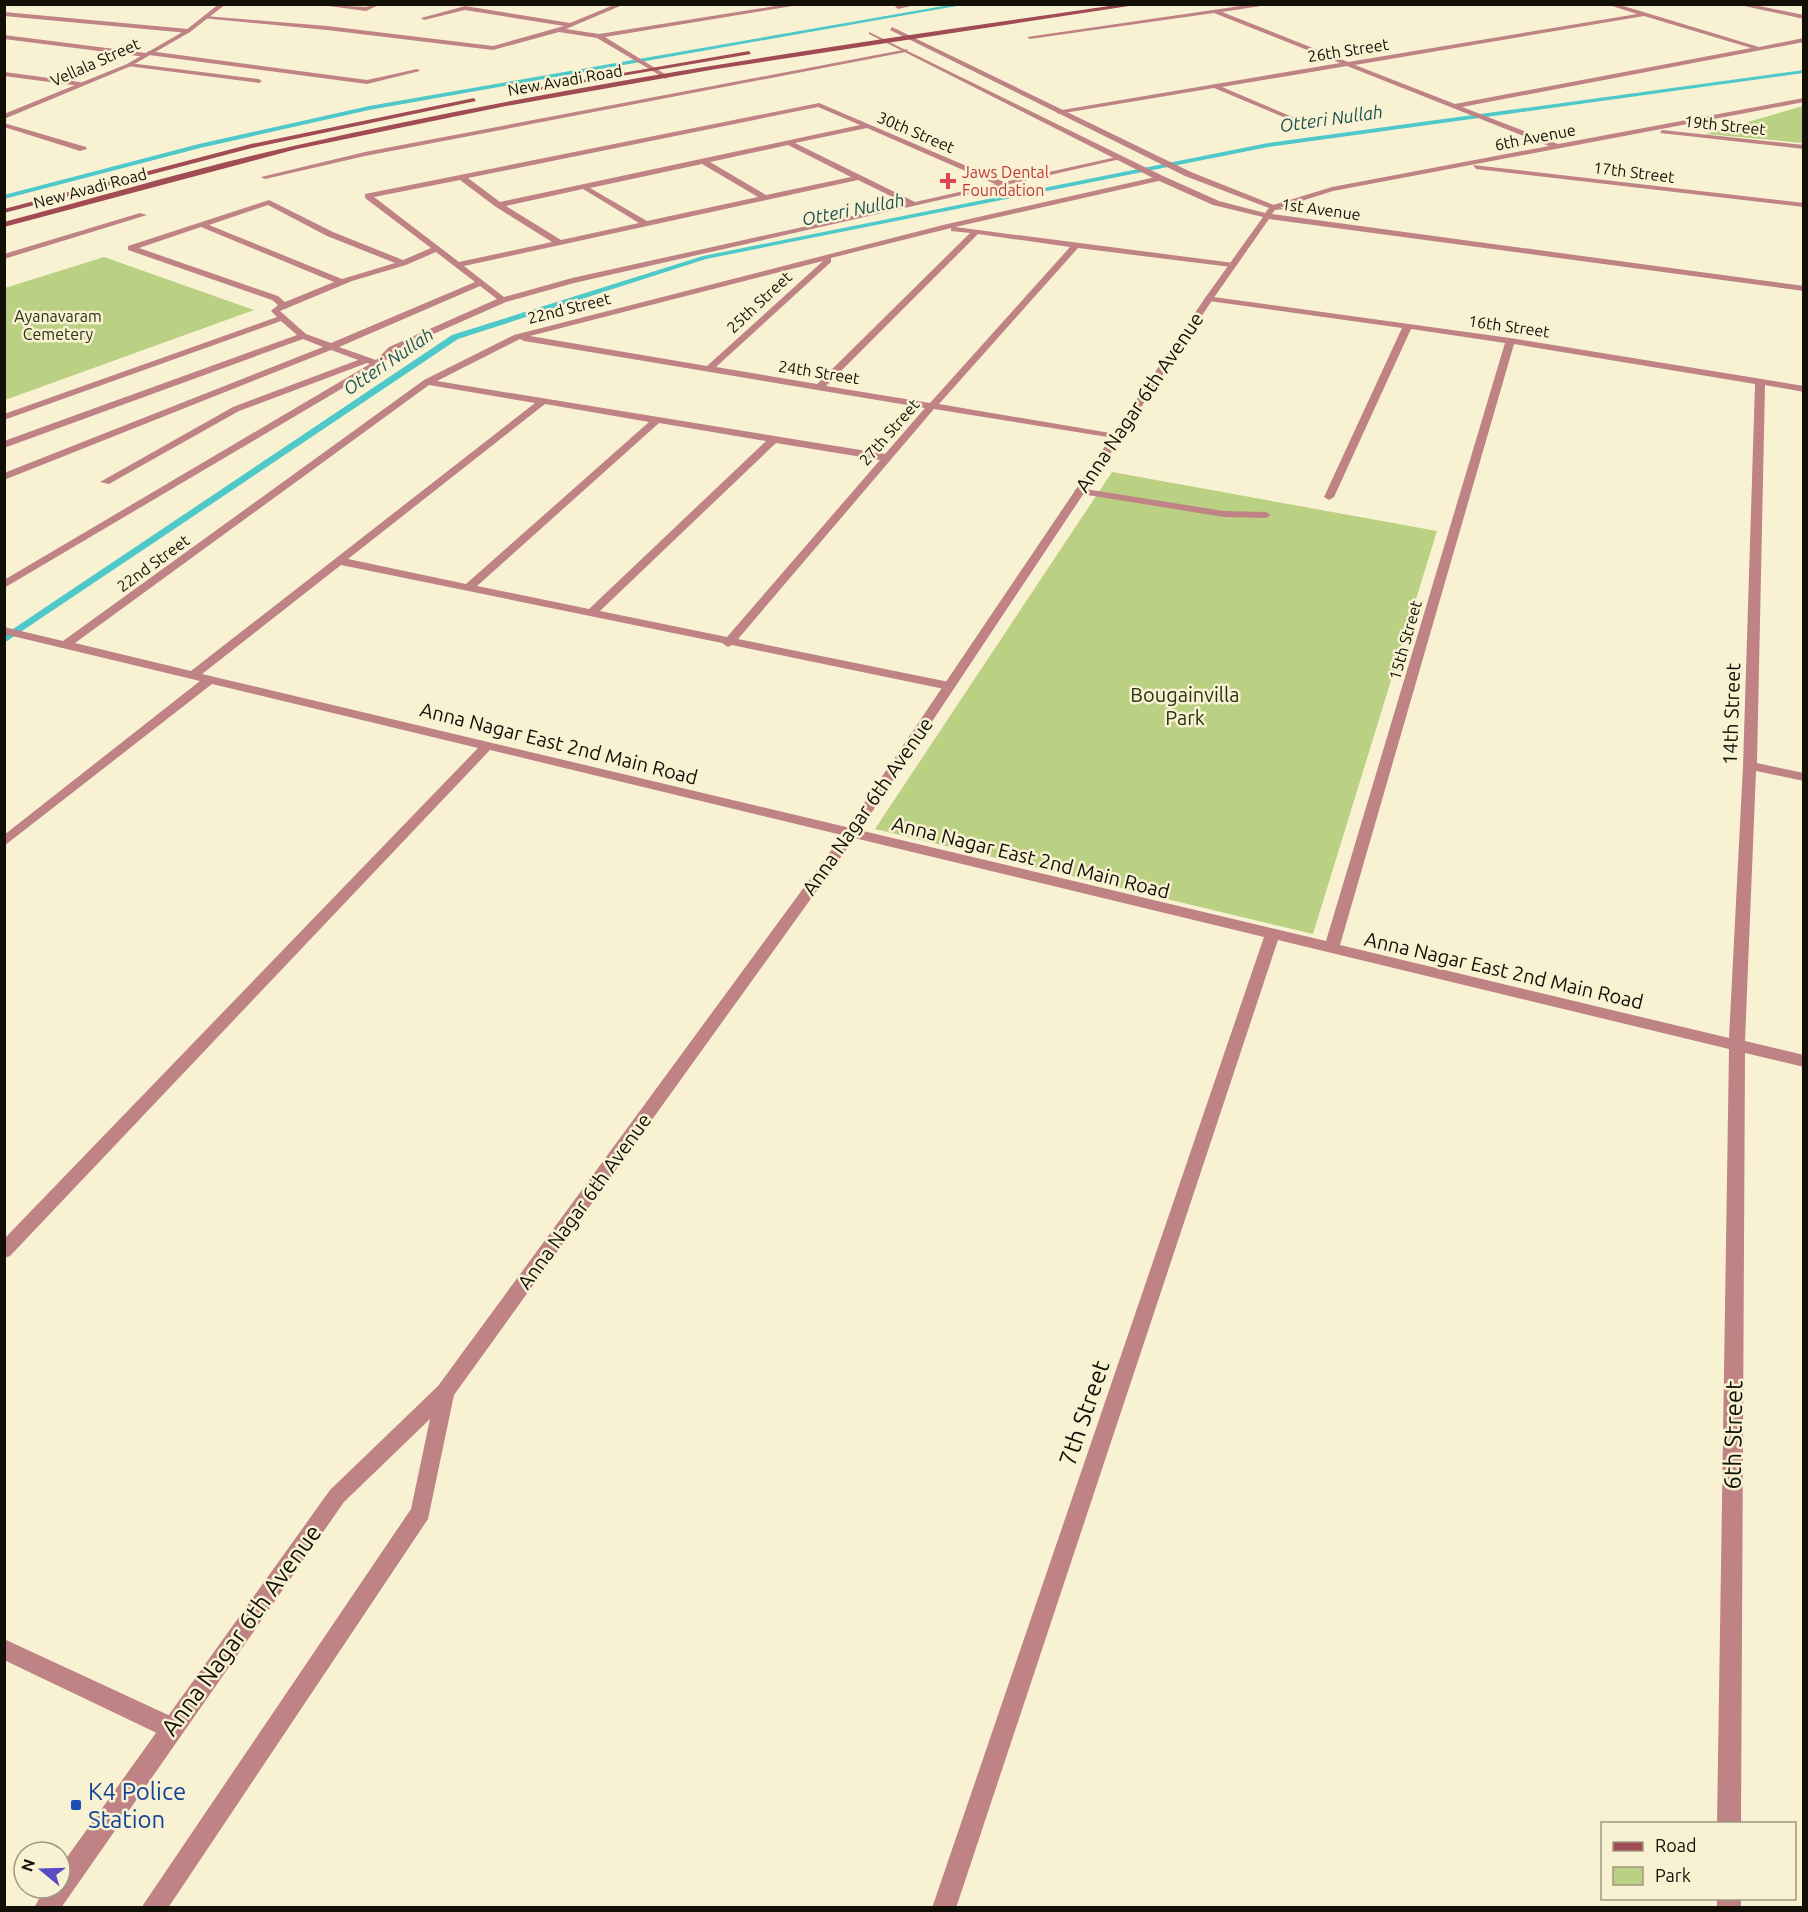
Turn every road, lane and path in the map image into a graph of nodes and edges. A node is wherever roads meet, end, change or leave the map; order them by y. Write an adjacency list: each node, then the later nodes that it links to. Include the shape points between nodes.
1 (223, 4): 21 (street, Vellala Street)
2 (316, 4): 3 (street, via 366,9)
3 (378, 4)
4 (480, 4): 14 (street)
5 (622, 4): 24 (street)
6 (802, 4): 18 (street)
7 (917, 4): 13 (street)
8 (1087, 4): 23 (main road)
9 (1139, 4): 33 (main road, New Avadi Road)
10 (1270, 4): 16 (street)
11 (1609, 4): 19 (street)
12 (1738, 4): 20 (street)
13 (898, 7)
14 (470, 9): 22 (street); 24 (street)
15 (730, 9): 18 (street)
16 (1216, 12): 34 (street); 41 (street)
17 (4, 14): 26 (street)
18 (739, 14): 31 (street)
19 (1642, 15): 37 (street); 41 (street, 26th Street)
20 (1803, 17)
21 (205, 18): 26 (street, Vellala Street); 27 (street, via 493,48)
22 (424, 18)
23 (957, 21)
24 (569, 25): 27 (street)
25 (913, 27): 28 (main road)
26 (188, 30): 40 (street, Vellala Street)
27 (559, 30): 31 (street)
28 (892, 30): 29 (main road); 33 (street, 1st Avenue)
29 (871, 33): 30 (main road); 35 (street, 1st Avenue)
30 (860, 35)
31 (599, 36): 43 (street)
32 (4, 37): 40 (street)
33 (908, 37): 35 (main road, New Avadi Road); 54 (street, 1st Avenue)
34 (1030, 37)
35 (886, 40): 38 (street, 1st Avenue); 46 (main road, New Avadi Road)
36 (1803, 40): 37 (street)
37 (1760, 49): 53 (street)
38 (906, 50): 64 (street, 1st Avenue); 67 (street, via 365,154)
39 (755, 52): 43 (main road, New Avadi Road)
40 (147, 54): 42 (street, Vellala Street); 44 (street, via 367,82)
41 (1348, 64): 49 (street, 26th Street); 53 (street)
42 (129, 65): 47 (street); 48 (street, Vellala Street)
43 (651, 68): 46 (street); 50 (main road, New Avadi Road)
44 (417, 71)
45 (4, 74): 48 (street)
46 (666, 77): 81 (main road, New Avadi Road, via 509,103 295,147)
47 (259, 81)
48 (80, 84): 55 (street, Vellala Street)
49 (1215, 86): 54 (street, 26th Street); 56 (street)
50 (509, 93)
51 (486, 98): 77 (main road, New Avadi Road, via 251,146)
52 (1803, 100): 59 (street, 6th Avenue)
53 (1456, 106): 61 (street)
54 (1058, 112): 78 (street, 1st Avenue)
55 (4, 117)
56 (1300, 122)
57 (4, 125): 63 (street)
58 (867, 126): 60 (street); 68 (street, 30th Street, via 819,105); 71 (street, 30th Street)
59 (1644, 130): 61 (street, 6th Avenue); 62 (street, 19th Street)
60 (790, 144): 65 (street); 69 (street)
61 (1558, 147): 66 (street, 6th Avenue)
62 (1803, 147)
63 (83, 149)
64 (1121, 158): 70 (street, 1st Avenue); 71 (street)
65 (705, 162): 72 (street); 73 (street)
66 (1461, 165): 76 (street, 17th Street); 78 (street, 6th Avenue, via 1332,189)
67 (266, 177)
68 (463, 178): 75 (street); 87 (street, via 368,196)
69 (855, 178): 73 (street); 74 (street)
70 (1160, 178): 78 (street, 1st Avenue, via 1216,203); 83 (street, 22nd Street)
71 (1002, 184): 74 (street)
72 (584, 187): 75 (street); 80 (street)
73 (765, 198): 80 (street)
74 (913, 204): 98 (street, via 572,280)
75 (499, 205): 85 (street)
76 (1803, 205)
77 (4, 211)
78 (1270, 212): 90 (street, 1st Avenue); 93 (street, Anna Nagar 6th Avenue); 96 (street, 1st Avenue)
79 (143, 215): 88 (street)
80 (646, 224): 85 (street)
81 (4, 225)
82 (203, 225): 91 (street, via 269,202 330,234); 94 (street); 99 (street, via 131,248 275,298)
83 (943, 228): 84 (street); 89 (street, 22nd Street)
84 (975, 232): 86 (street); 111 (street)
85 (560, 243): 92 (street)
86 (1077, 244): 93 (street); 114 (street, 27th Street)
87 (436, 249): 91 (street); 92 (street)
88 (4, 257)
89 (830, 258): 103 (street, 22nd Street); 108 (street, 25th Street)
90 (1650, 258)
91 (403, 263): 94 (street)
92 (457, 265): 95 (street)
93 (1231, 265): 97 (street, Anna Nagar 6th Avenue)
94 (342, 282): 99 (street)
95 (481, 283): 98 (street); 105 (street)
96 (1803, 289)
97 (1209, 298): 101 (street, 16th Street); 117 (street, Anna Nagar 6th Avenue)
98 (503, 300): 107 (street, via 392,349)
99 (284, 305): 100 (street, via 275,311)
100 (282, 318): 102 (street); 115 (street)
101 (1407, 328): 104 (street, 16th Street); 124 (street)
102 (303, 336): 105 (street); 119 (street)
103 (517, 337): 108 (street, 24th Street); 109 (street, 22nd Street)
104 (1510, 341): 110 (street, 16th Street); 142 (street, 15th Street)
105 (335, 345): 106 (street); 121 (street)
106 (367, 360): 107 (street); 122 (street, via 236,409)
107 (377, 364): 127 (street)
108 (709, 369): 111 (street, 24th Street)
109 (428, 382): 113 (street); 132 (street, 22nd Street)
110 (1760, 382): 112 (street, 16th Street); 137 (street, 14th Street)
111 (819, 387): 114 (street, 24th Street)
112 (1803, 389)
113 (543, 401): 116 (street); 126 (street)
114 (932, 406): 117 (street, 24th Street); 120 (street, 27th Street)
115 (4, 417)
116 (657, 420): 118 (street); 128 (street)
117 (1116, 437): 123 (street, Anna Nagar 6th Avenue)
118 (773, 440): 120 (street); 129 (street)
119 (4, 445)
120 (888, 458): 131 (street, 27th Street)
121 (4, 477)
122 (105, 482)
123 (1079, 491): 125 (street, via 1224,514); 135 (street, Anna Nagar 6th Avenue)
124 (1329, 497)
125 (1266, 515)
126 (339, 561): 128 (street); 133 (street)
127 (4, 585)
128 (469, 587): 129 (street)
129 (591, 614): 131 (street)
130 (4, 630): 132 (street, Anna Nagar East 2nd Main Road)
131 (728, 643): 135 (street)
132 (66, 644): 133 (street, Anna Nagar East 2nd Main Road)
133 (194, 675): 134 (street, Anna Nagar East 2nd Main Road)
134 (210, 679): 136 (street, Anna Nagar East 2nd Main Road); 140 (street)
135 (949, 686): 139 (street, Anna Nagar 6th Avenue)
136 (487, 746): 139 (street, Anna Nagar East 2nd Main Road); 145 (street)
137 (1750, 766): 138 (street); 143 (street, 14th Street)
138 (1803, 777)
139 (851, 833): 141 (street, Anna Nagar East 2nd Main Road); 146 (street, Anna Nagar 6th Avenue)
140 (4, 842)
141 (1272, 935): 142 (street, Anna Nagar East 2nd Main Road); 152 (street, 7th Street)
142 (1331, 949): 143 (street, Anna Nagar East 2nd Main Road)
143 (1737, 1046): 144 (street, Anna Nagar East 2nd Main Road); 149 (street, 6th Street)
144 (1803, 1061)
145 (4, 1251)
146 (445, 1392): 148 (street, Anna Nagar 6th Avenue, via 337,1496); 151 (street, Anna Nagar 6th Avenue, via 421,1512)
147 (4, 1649): 148 (street)
148 (171, 1728): 150 (street, Anna Nagar 6th Avenue)
149 (1729, 1822)
150 (72, 1871)
151 (153, 1908)
152 (944, 1908)

